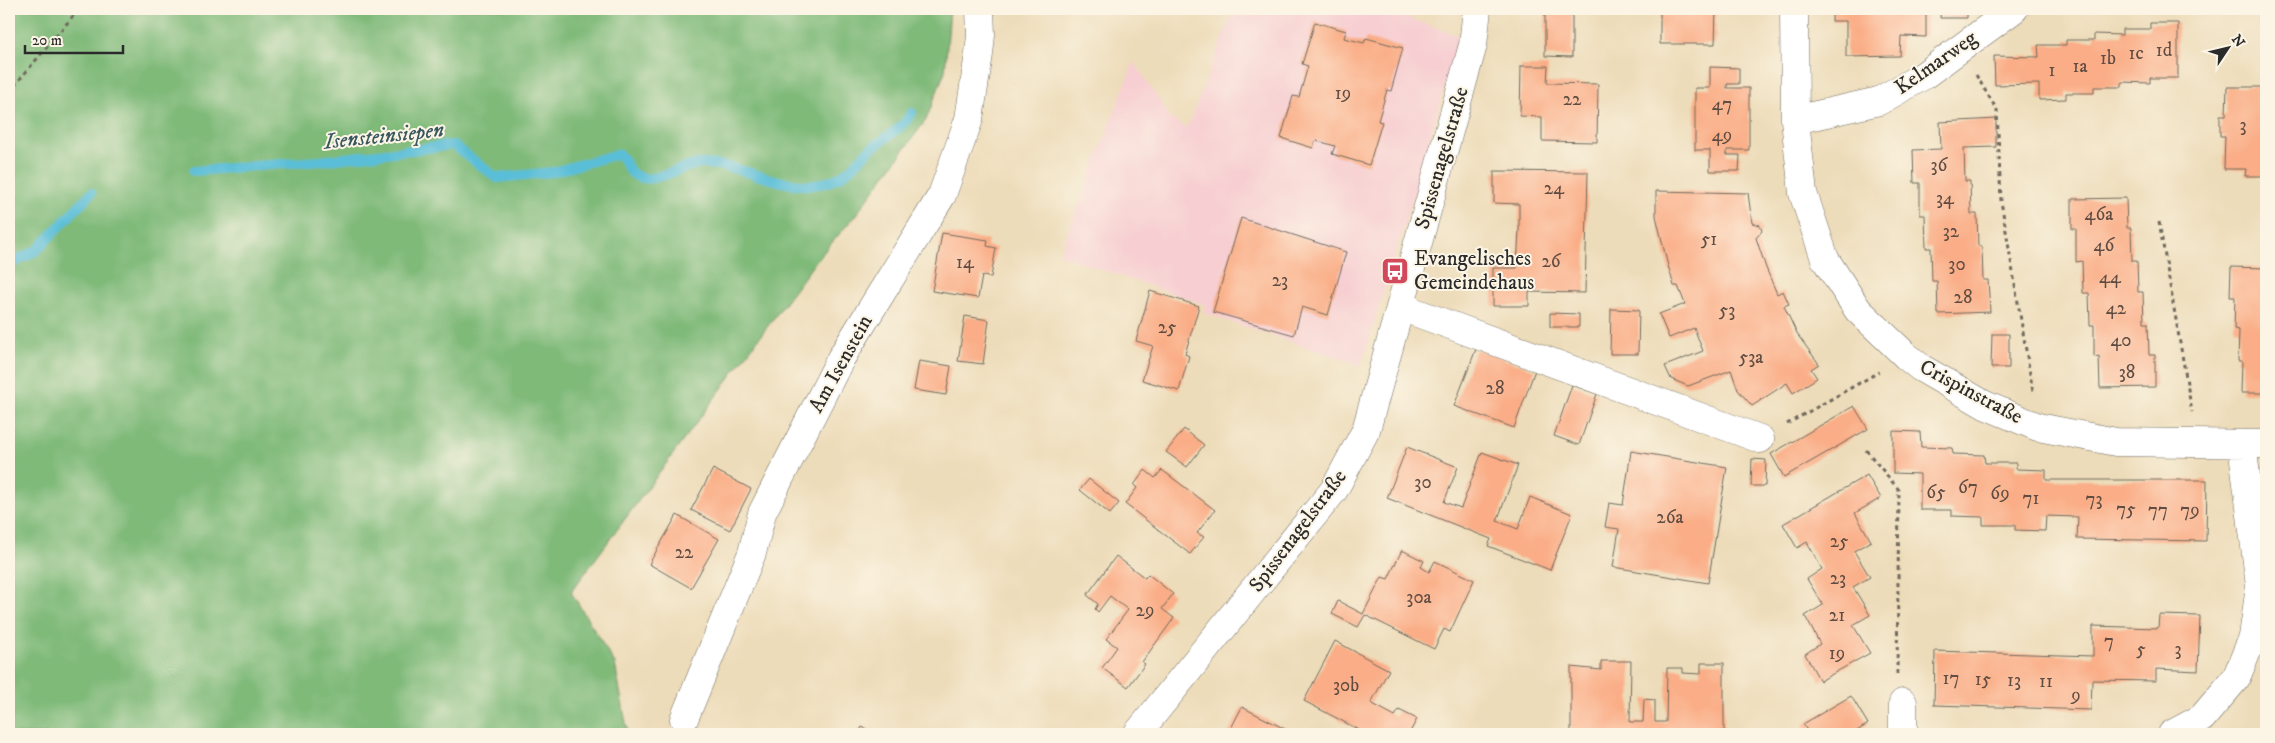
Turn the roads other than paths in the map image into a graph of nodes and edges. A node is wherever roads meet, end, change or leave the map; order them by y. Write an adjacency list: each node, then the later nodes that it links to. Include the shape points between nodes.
1 (980, 9): 10 (street, Am Isenstein, via 980,54 969,119 942,195 841,358 762,513 752,552)
2 (1477, 9): 6 (street, Spissenagelstraße, via 1474,45)
3 (1794, 9): 5 (street, Crispinstraße)
4 (2014, 9): 5 (street, Kelmarweg, via 1923,76 1879,101)
5 (1795, 120): 8 (street, Crispinstraße, via 1803,193 1825,259 1858,310 1921,368 1985,405 2038,428 2116,442)
6 (1401, 307): 7 (street); 11 (street, Spissenagelstraße, via 1366,430 1334,490)
7 (1760, 439)
8 (2254, 444): 13 (street, via 2260,586 2253,637 2236,678 2202,718)
9 (1903, 703): 12 (street)
10 (684, 719)
11 (1137, 734)
12 (1903, 734)
13 (2172, 734)

